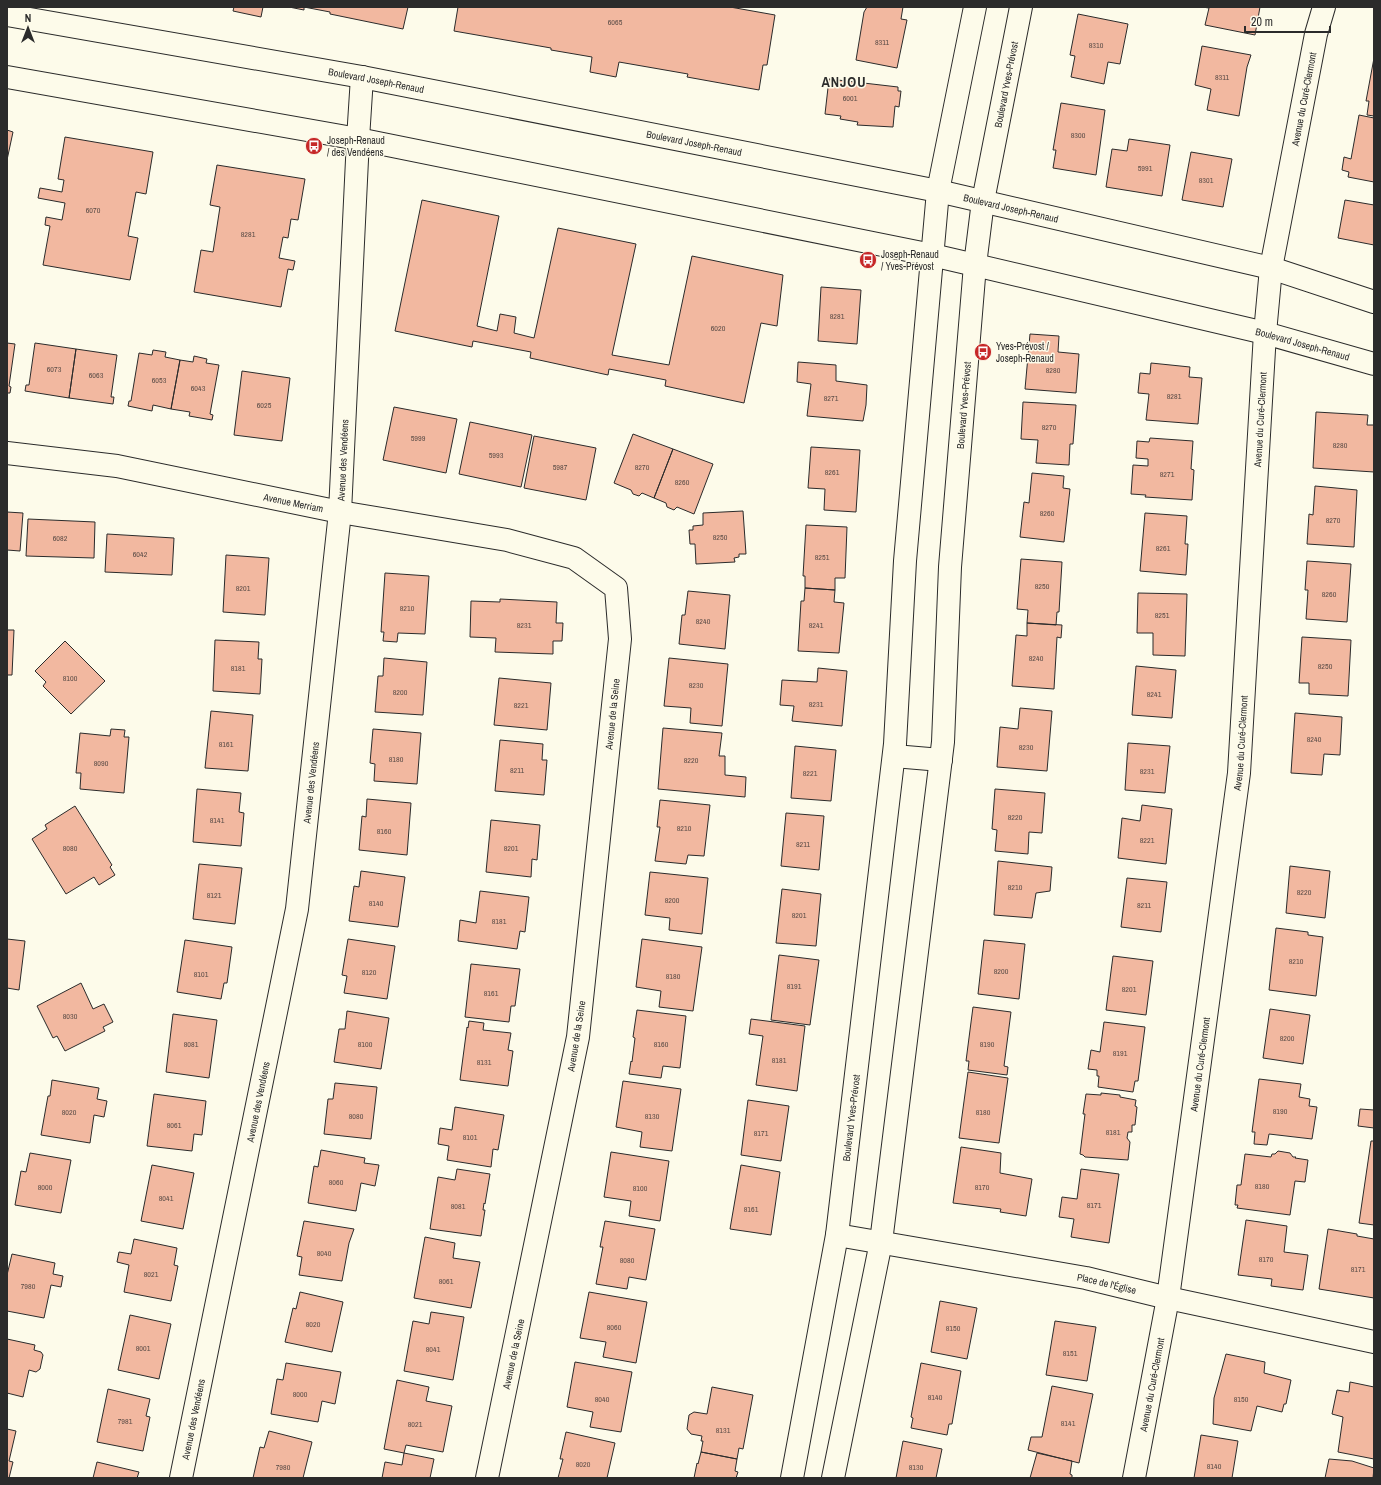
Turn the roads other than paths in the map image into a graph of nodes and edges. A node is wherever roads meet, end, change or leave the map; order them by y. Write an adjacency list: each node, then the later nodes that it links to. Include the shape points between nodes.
1 (975, 7): 8 (street, Boulevard Yves-Prévost)
2 (1021, 7): 9 (street, Boulevard Yves-Prévost)
3 (1324, 7): 12 (street, Avenue du Curé-Clermont, via 1316,34)
4 (7, 15): 6 (street, Boulevard Joseph-Renaud)
5 (7, 77): 7 (street, Boulevard Joseph-Renaud)
6 (362, 77): 7 (street, Avenue des Vendéens); 8 (street, Boulevard Joseph-Renaud)
7 (358, 139): 10 (street, Boulevard Joseph-Renaud); 17 (street, Avenue des Vendéens)
8 (938, 191): 9 (street, Boulevard Joseph-Renaud); 10 (street, Boulevard Yves-Prévost)
9 (983, 201): 11 (street, Boulevard Yves-Prévost); 12 (street, Boulevard Joseph-Renaud)
10 (932, 255): 11 (street, Boulevard Joseph-Renaud); 19 (street, Boulevard Yves-Prévost, via 905,561)
11 (975, 265): 14 (street, Boulevard Joseph-Renaud); 20 (street, Boulevard Yves-Prévost, via 950,567)
12 (1270, 268): 13 (street, Boulevard Joseph-Renaud); 14 (street, Avenue du Curé-Clermont)
13 (1374, 302)
14 (1265, 333): 15 (street, Boulevard Joseph-Renaud); 23 (street, Avenue du Curé-Clermont, via 1240,773)
15 (1374, 364)
16 (7, 453): 17 (street, Avenue Merriam, via 117,466)
17 (340, 512): 18 (street, Avenue Merriam, via 507,540 574,558); 25 (street, Avenue des Vendéens, via 297,909)
18 (616, 588): 26 (street, Avenue de la Seine, via 620,639 578,1037)
19 (894, 756): 20 (street); 21 (street, Boulevard Yves-Prévost)
20 (941, 760): 22 (street, Boulevard Yves-Prévost)
21 (837, 1235): 22 (street, Place de l'Église); 27 (street, Boulevard Yves-Prévost)
22 (881, 1242): 23 (street, Place de l'Église, via 1086,1278); 28 (street, Boulevard Yves-Prévost)
23 (1168, 1298): 24 (street, Place de l'Église); 29 (street, Avenue du Curé-Clermont)
24 (1374, 1342)
25 (181, 1478)
26 (487, 1478)
27 (792, 1478)
28 (833, 1478)
29 (1134, 1478)

